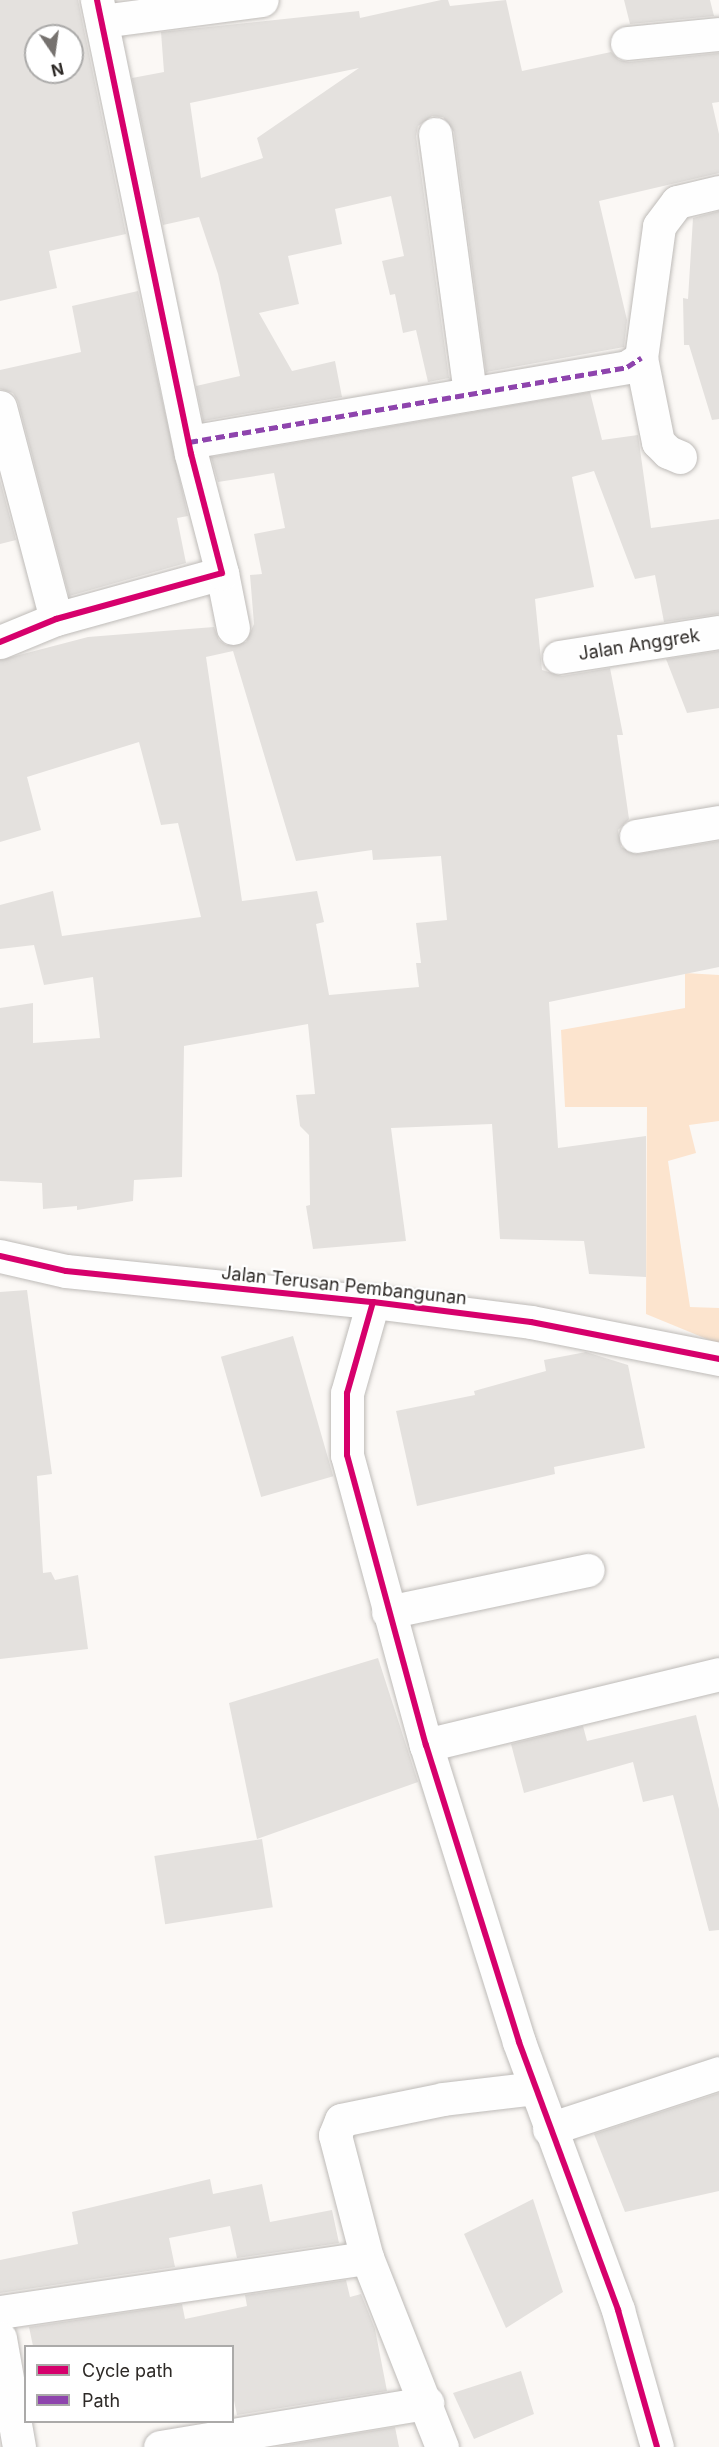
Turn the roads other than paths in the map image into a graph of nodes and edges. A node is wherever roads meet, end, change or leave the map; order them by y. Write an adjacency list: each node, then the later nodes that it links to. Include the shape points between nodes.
1 (262, 0): 2 (street)
2 (100, 11): 10 (street)
3 (719, 34): 4 (street)
4 (627, 43)
5 (435, 134): 8 (street)
6 (719, 192): 7 (street, via 677,202 659,226)
7 (641, 358): 8 (street, via 627,368); 11 (street, via 658,442)
8 (470, 394): 10 (street)
9 (0, 407): 13 (street)
10 (189, 442): 12 (street)
11 (680, 457)
12 (222, 573): 13 (street); 14 (street)
13 (57, 619): 16 (street)
14 (233, 628)
15 (719, 632): 17 (street, Jalan Anggrek)
16 (0, 642)
17 (559, 657)
18 (719, 822): 19 (street)
19 (636, 836)
20 (0, 1256): 21 (street, Jalan Terusan Pembangunan, via 77,1272)
21 (373, 1302): 22 (street, Jalan Terusan Pembangunan, via 531,1322); 24 (street, via 347,1393 347,1455)
22 (719, 1359)
23 (588, 1570): 24 (street)
24 (388, 1612): 26 (street)
25 (719, 1674): 26 (street)
26 (426, 1745): 28 (street)
27 (719, 2073): 29 (street)
28 (534, 2088): 29 (street); 30 (street, via 443,2099 341,2120 335,2145)
29 (549, 2128): 37 (street, via 618,2310)
30 (367, 2258): 31 (street); 33 (street)
31 (0, 2312)
32 (0, 2338): 34 (street)
33 (427, 2403): 35 (street); 36 (street)
34 (19, 2447)
35 (160, 2447)
36 (442, 2447)
37 (657, 2447)

